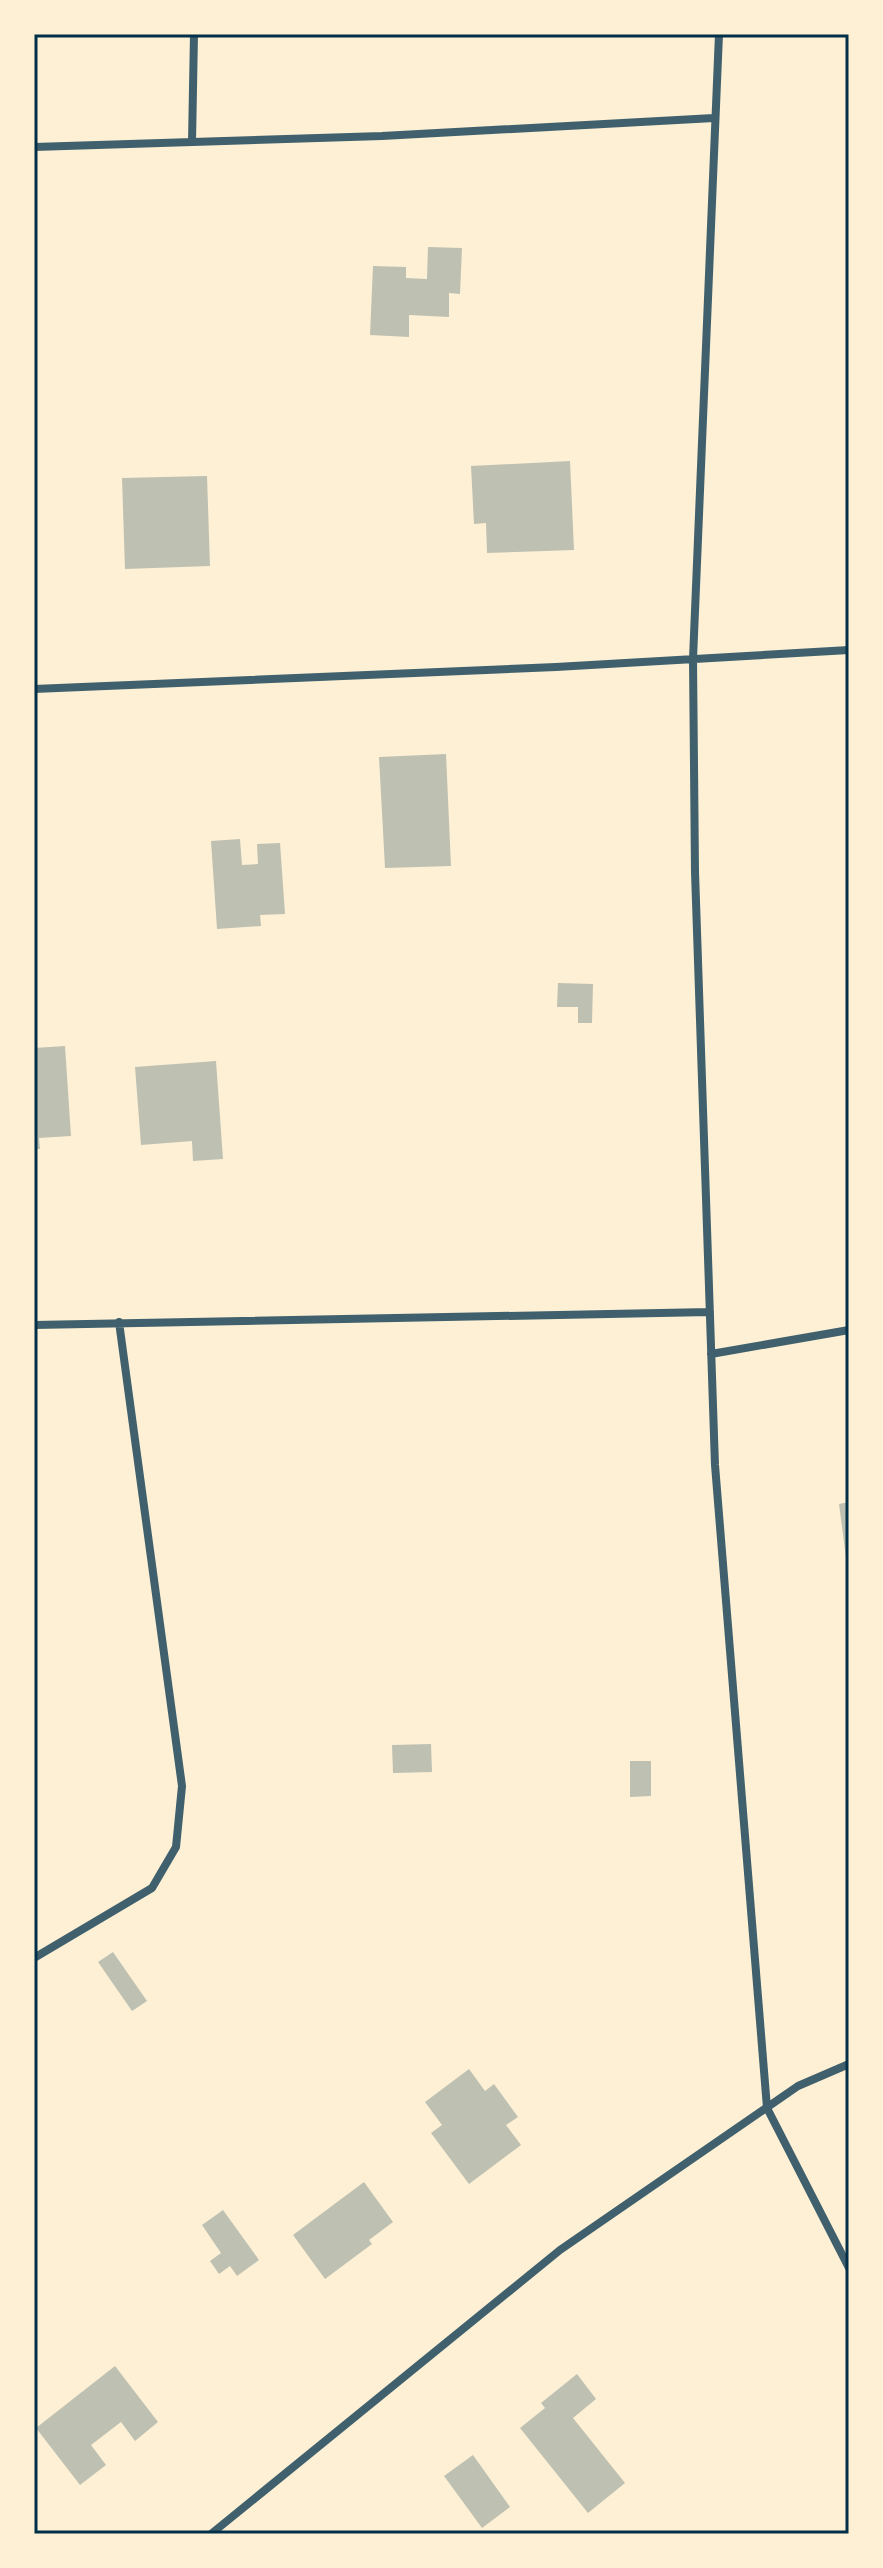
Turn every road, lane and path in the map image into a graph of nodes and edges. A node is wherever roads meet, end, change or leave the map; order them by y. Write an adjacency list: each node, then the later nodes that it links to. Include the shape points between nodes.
1 (194, 34): 4 (street)
2 (719, 34): 3 (street)
3 (714, 118): 4 (street); 7 (street)
4 (192, 142): 5 (street)
5 (34, 147)
6 (849, 650): 7 (street)
7 (693, 659): 8 (street); 9 (street)
8 (34, 689)
9 (710, 1312): 10 (street); 13 (street)
10 (119, 1322): 11 (street); 14 (street, via 182,1786 176,1847 152,1888)
11 (34, 1325)
12 (849, 1330): 13 (street)
13 (711, 1354): 16 (street, via 715,1465)
14 (34, 1958)
15 (849, 2064): 16 (street, via 798,2086)
16 (767, 2108): 17 (street); 18 (street, via 560,2250)
17 (849, 2268)
18 (211, 2534)

